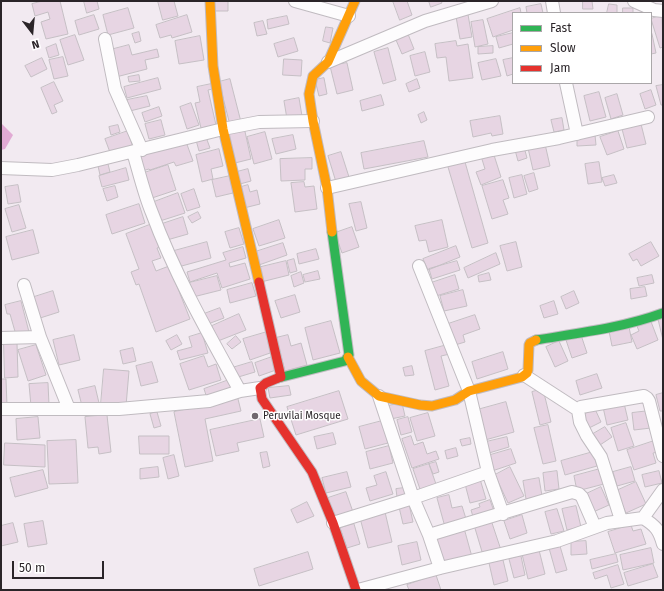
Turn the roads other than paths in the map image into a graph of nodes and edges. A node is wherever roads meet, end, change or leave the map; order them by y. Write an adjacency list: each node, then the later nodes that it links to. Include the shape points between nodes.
1 (210, 1): 15 (street, via 213,66)
2 (295, 1): 9 (street)
3 (355, 1): 9 (street)
4 (492, 1): 11 (street, via 426,21)
5 (552, 1): 8 (street)
6 (634, 1): 7 (street)
7 (663, 11)
8 (554, 12)
9 (349, 16): 11 (street)
10 (105, 39): 17 (street, via 115,90)
11 (328, 62): 14 (street, via 313,76 310,84)
12 (566, 84): 16 (street)
13 (648, 117): 16 (street)
14 (313, 121): 15 (street, via 259,122); 19 (street)
15 (223, 129): 17 (street); 27 (street)
16 (577, 134): 19 (street, via 492,150)
17 (138, 151): 18 (street, via 52,170); 29 (street, via 151,213 177,274)
18 (1, 168)
19 (327, 188): 25 (street)
20 (419, 266): 30 (street)
21 (24, 285): 23 (street)
22 (663, 313): 26 (street, via 602,329 533,341 528,345 528,370)
23 (40, 337): 24 (street); 33 (street)
24 (1, 338)
25 (348, 357): 27 (street, via 345,361); 31 (street, via 361,381)
26 (524, 375): 30 (street); 34 (street)
27 (281, 377): 28 (street, via 274,378)
28 (260, 388): 29 (street); 42 (street, via 262,399 312,472)
29 (240, 391): 33 (street, via 209,401 119,409)
30 (469, 391): 31 (street, via 455,400 432,406); 36 (street)
31 (379, 396): 38 (street)
32 (1, 409): 33 (street)
33 (69, 409)
34 (578, 410): 35 (street, via 644,396 648,398); 41 (street, via 580,422 601,458)
35 (663, 456)
36 (488, 472): 38 (street); 39 (street)
37 (663, 490): 40 (street)
38 (413, 498): 42 (street); 44 (street)
39 (503, 514): 43 (street, via 572,492 582,497); 44 (street)
40 (643, 518): 41 (street); 45 (street, via 654,526)
41 (621, 520): 43 (street)
42 (333, 523): 47 (street)
43 (595, 527): 46 (street, via 556,541)
44 (429, 535): 46 (street)
45 (663, 544)
46 (440, 568): 47 (street)
47 (357, 590)

